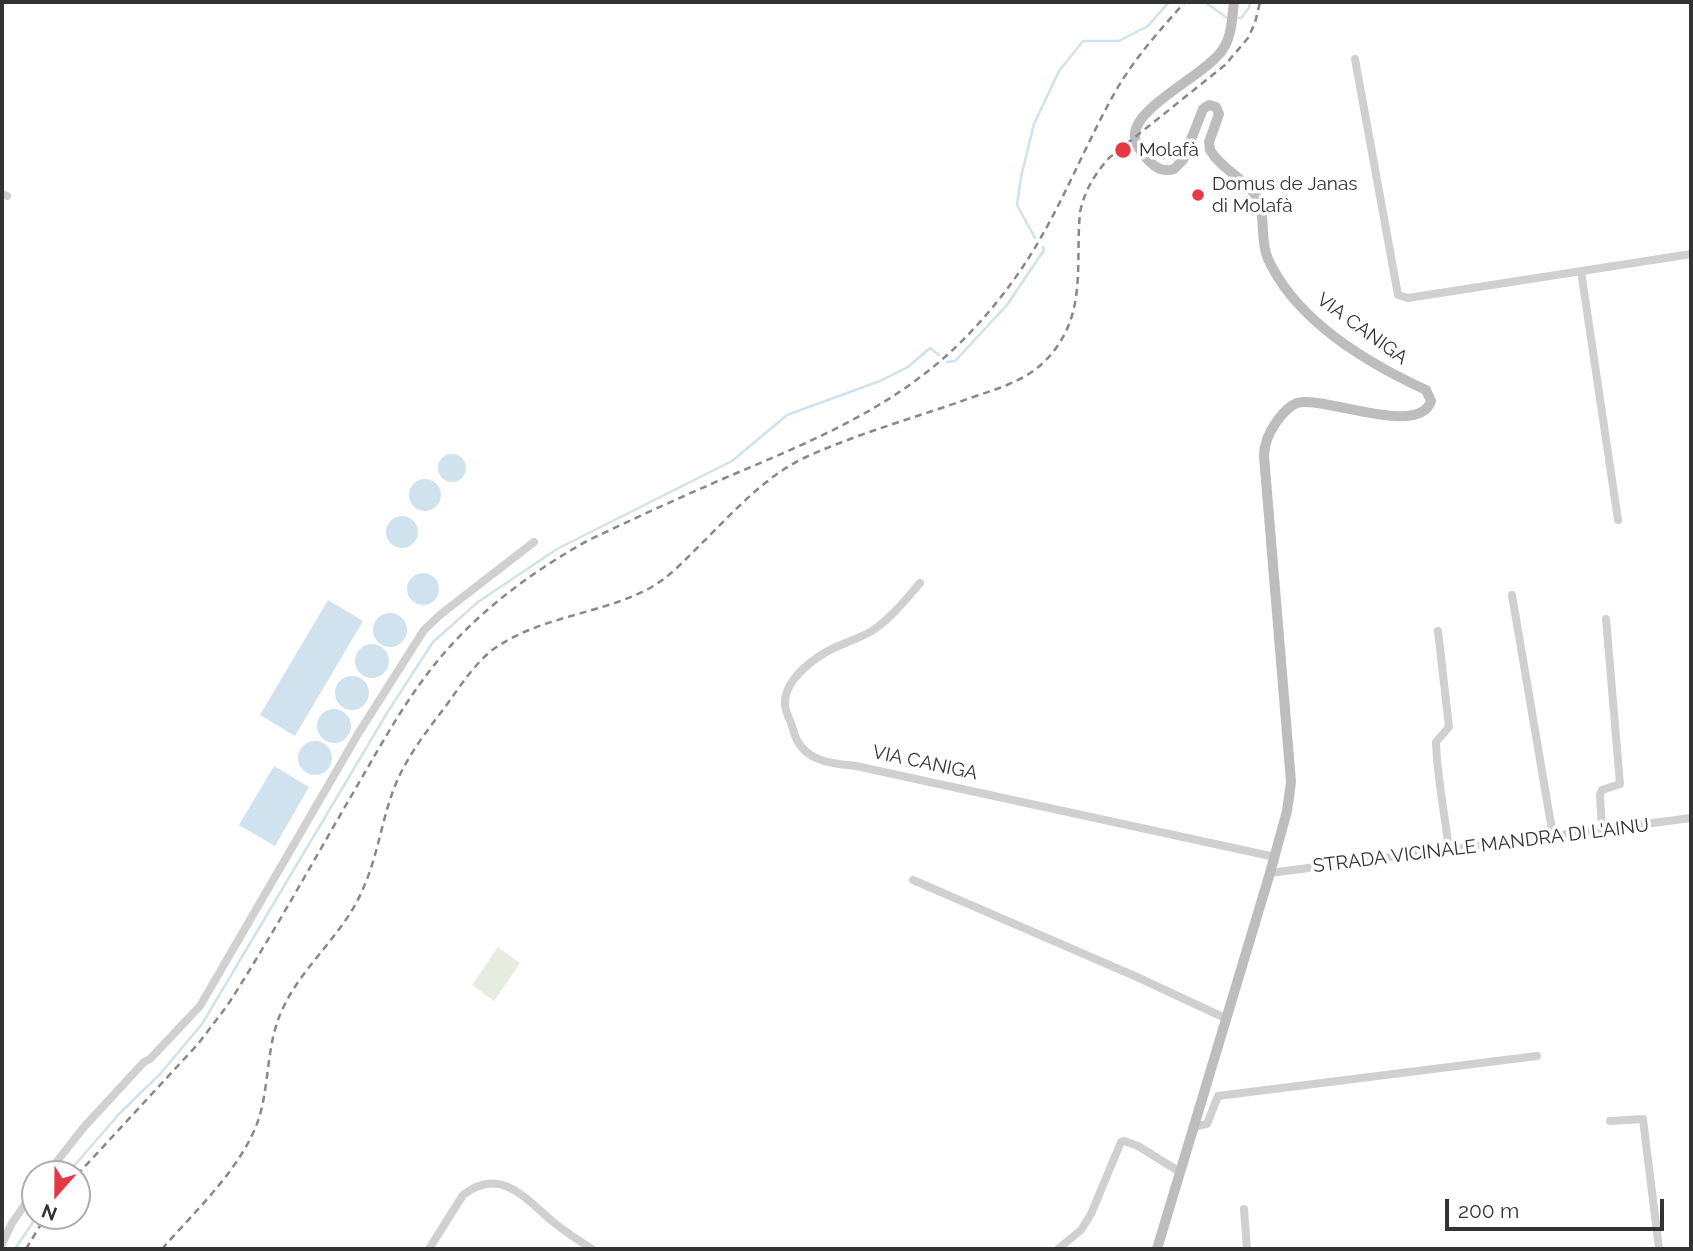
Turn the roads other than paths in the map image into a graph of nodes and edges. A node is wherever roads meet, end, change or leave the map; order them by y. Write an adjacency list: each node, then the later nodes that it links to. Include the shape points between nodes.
1 (1234, 7): 15 (street, VIA CANIGA, via 1221,52 1138,124 1135,137 1140,151 1157,168 1174,169 1183,160 1203,109 1216,107 1219,114 1210,150 1256,197 1266,254 1285,289 1317,321 1431,397 1429,408 1414,414 1301,402 1282,415 1267,439 1264,456 1291,782)
2 (1355, 59): 4 (street, via 1398,295 1408,298)
3 (1691, 254): 4 (street)
4 (1581, 271): 5 (street)
5 (1618, 520)
6 (534, 542): 22 (street, via 424,630 200,1006)
7 (920, 583): 15 (street, VIA CANIGA, via 874,630 835,647 790,684 784,706 794,735 810,755)
8 (1512, 595): 13 (street)
9 (1606, 619): 12 (street, via 1620,785 1602,790 1600,795)
10 (1438, 631): 14 (street, via 1449,727 1436,742 1437,773)
11 (1691, 818): 12 (street, STRADA VICINALE MANDRA DI L'AINU)
12 (1602, 830): 13 (street, STRADA VICINALE MANDRA DI L'AINU)
13 (1553, 836): 14 (street, STRADA VICINALE MANDRA DI L'AINU)
14 (1449, 850): 16 (street, STRADA VICINALE MANDRA DI L'AINU)
15 (1275, 857): 16 (street, VIA CANIGA)
16 (1270, 873): 18 (street, VIA CANIGA)
17 (914, 880): 18 (street)
18 (1226, 1018): 21 (street, VIA CANIGA)
19 (1537, 1056): 21 (street, via 1218,1096 1206,1124)
20 (1610, 1121): 32 (street, via 1643,1119)
21 (1193, 1127): 23 (street, VIA CANIGA)
22 (58, 1160)
23 (1180, 1172): 29 (street, via 1138,1146 1121,1142 1091,1214 1081,1230); 30 (street, VIA CANIGA)
24 (1244, 1209): 31 (street)
25 (21, 1213): 26 (street)
26 (2, 1244)
27 (429, 1249): 28 (street, via 463,1195 471,1188 488,1185 521,1192 554,1223)
28 (592, 1249)
29 (1058, 1249)
30 (1157, 1249)
31 (1247, 1249)
32 (1659, 1249)

